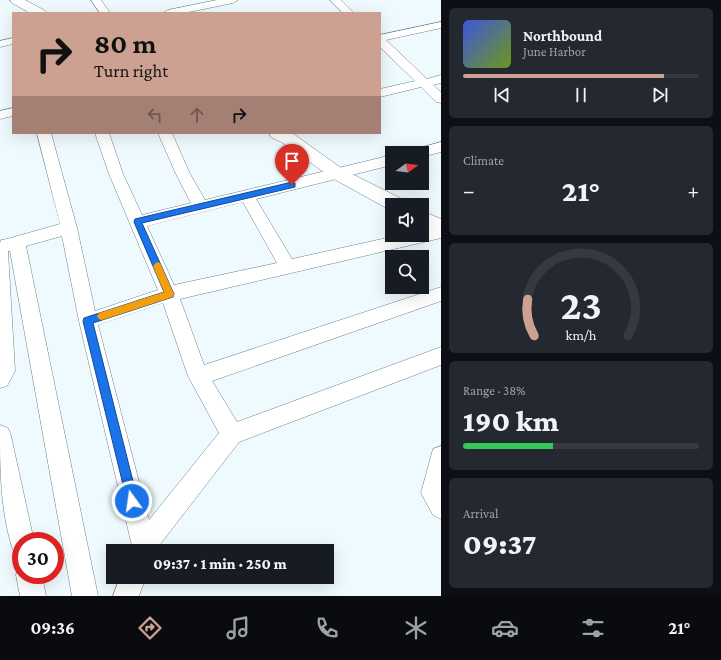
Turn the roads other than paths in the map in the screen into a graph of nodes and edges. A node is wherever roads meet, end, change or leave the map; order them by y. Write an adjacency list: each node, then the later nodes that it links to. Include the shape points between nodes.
1 (16, 0): 6 (street)
2 (96, 0): 7 (street)
3 (167, 0): 8 (street)
4 (233, 0): 8 (street)
5 (335, 0): 9 (street)
6 (37, 12)
7 (104, 12)
8 (174, 12)
9 (348, 12)
10 (441, 25): 11 (street)
11 (381, 38)
12 (12, 41): 14 (street)
13 (381, 42): 16 (street)
14 (0, 44)
15 (441, 79): 16 (street)
16 (424, 84): 17 (street); 18 (street)
17 (381, 93)
18 (441, 99)
19 (12, 112): 20 (street)
20 (0, 115)
21 (44, 134): 34 (street)
22 (102, 134): 32 (street, via 116,174)
23 (165, 134): 31 (street, via 182,174)
24 (283, 135): 28 (street)
25 (441, 147): 26 (street)
26 (429, 150)
27 (385, 162): 28 (street)
28 (338, 174): 29 (street); 30 (street)
29 (247, 196): 31 (street); 38 (street)
30 (385, 199)
31 (201, 206): 32 (street)
32 (138, 222): 39 (street)
33 (429, 222): 35 (street)
34 (69, 228): 37 (street); 41 (street)
35 (441, 228)
36 (441, 232): 38 (street)
37 (6, 247): 44 (street, via 5,371); 55 (street)
38 (288, 267): 39 (street)
39 (169, 294): 41 (street); 43 (street)
40 (441, 294): 43 (street)
41 (88, 321): 50 (street)
42 (441, 356): 45 (street)
43 (198, 376): 45 (street)
44 (0, 379)
45 (232, 434): 51 (street)
46 (0, 436): 49 (street)
47 (441, 457): 48 (street, via 432,493)
48 (441, 507)
49 (20, 532)
50 (142, 544)
51 (146, 544)
52 (30, 584): 54 (street)
53 (130, 584): 56 (street)
54 (33, 596)
55 (85, 596)
56 (126, 596)

